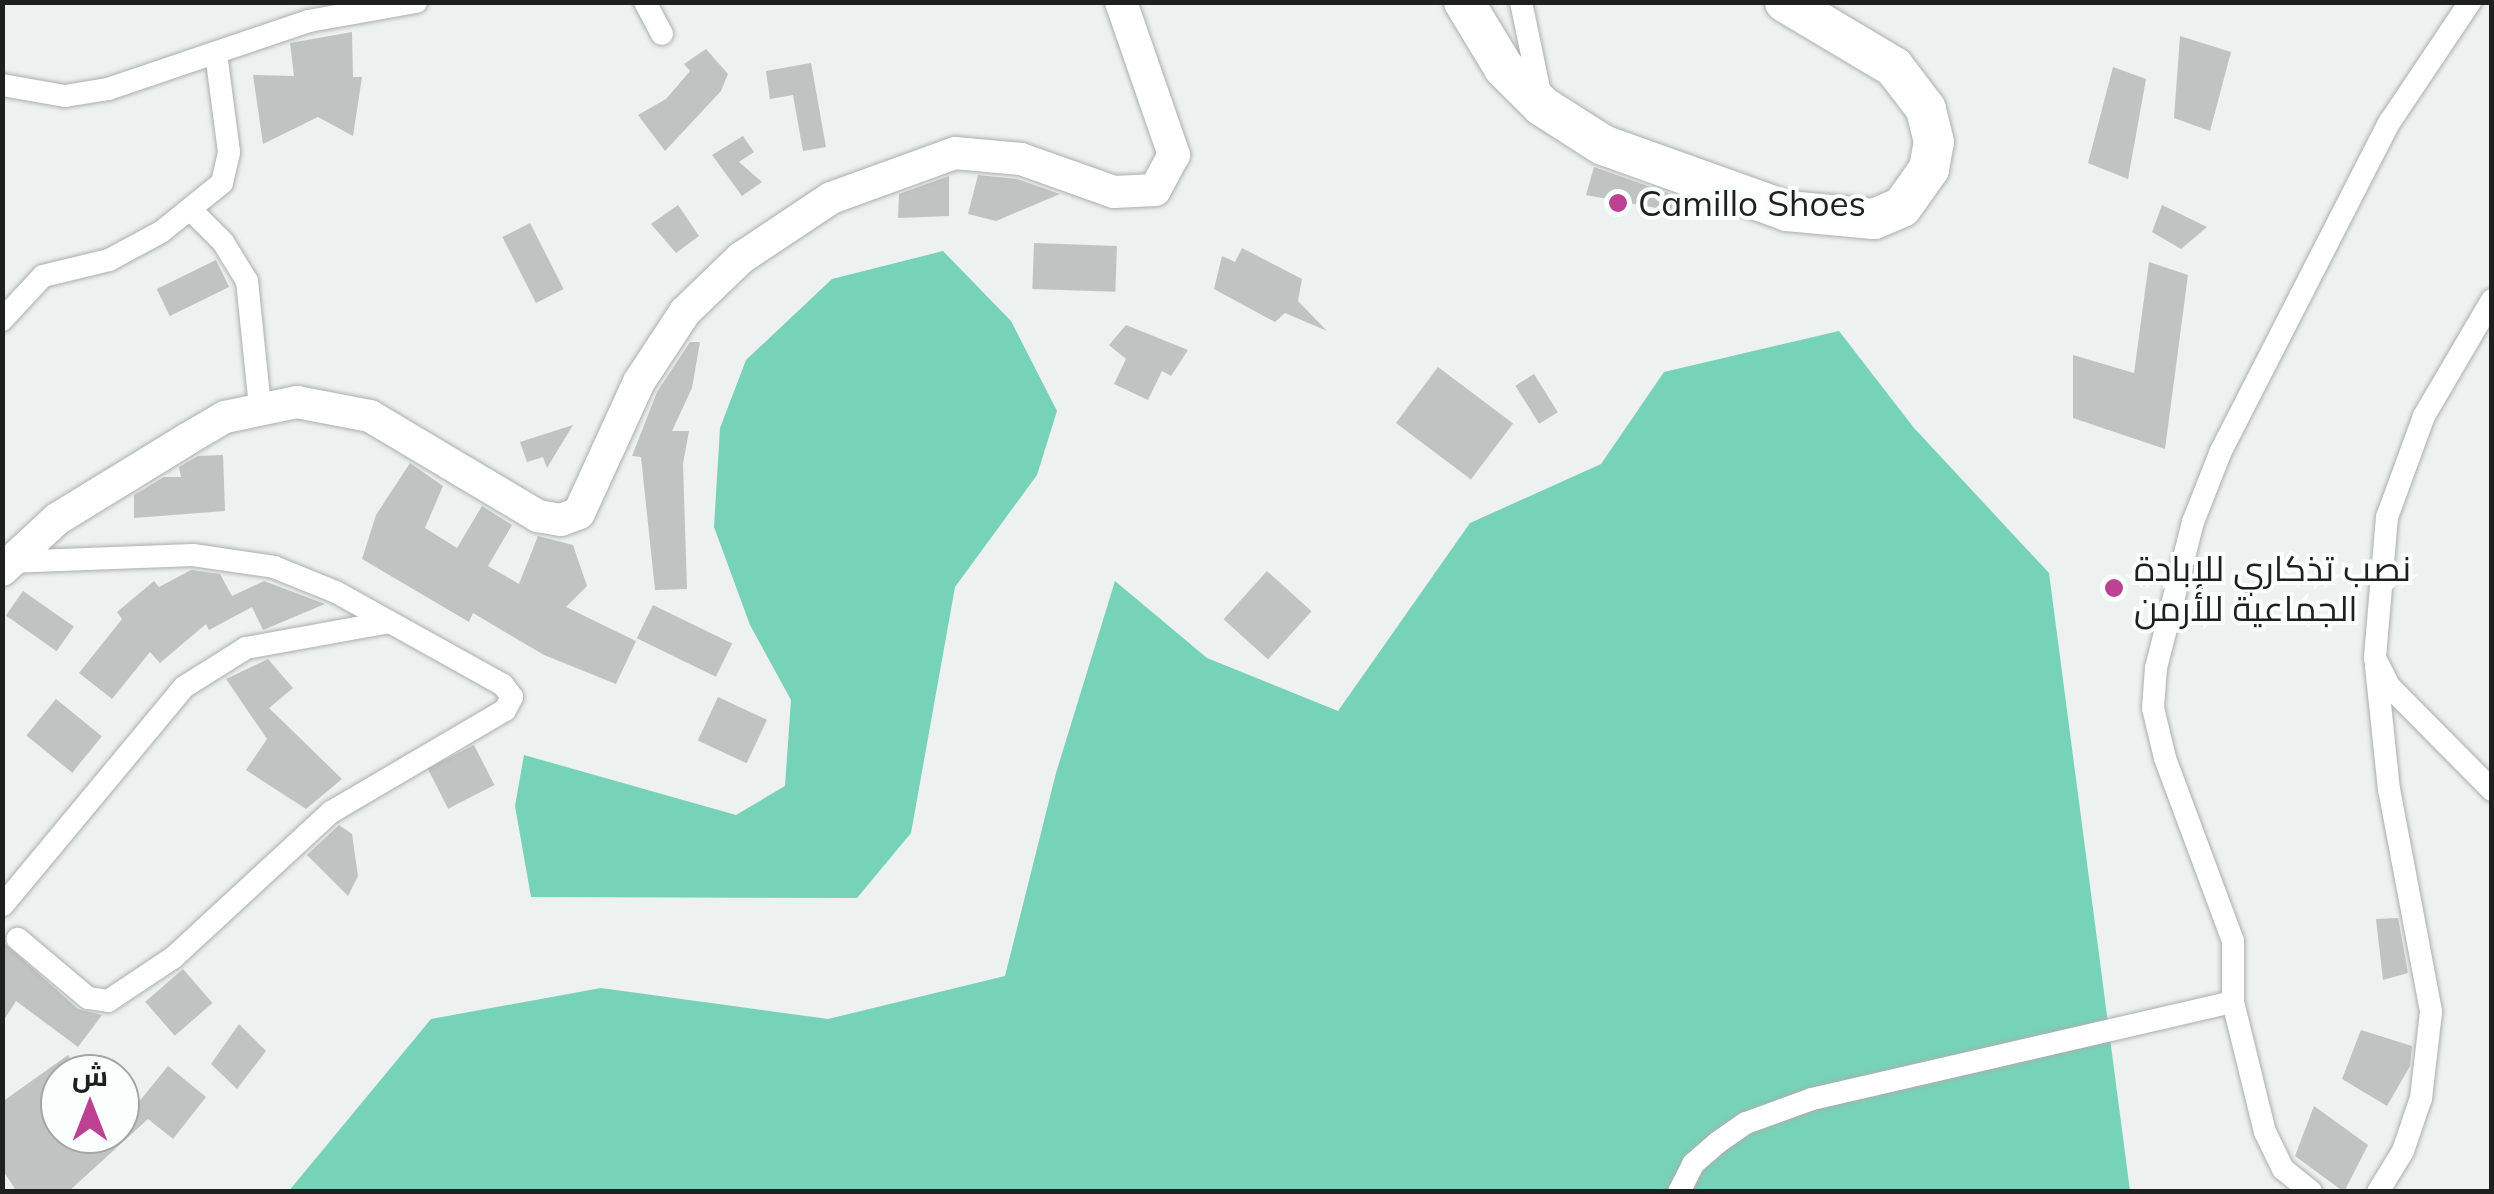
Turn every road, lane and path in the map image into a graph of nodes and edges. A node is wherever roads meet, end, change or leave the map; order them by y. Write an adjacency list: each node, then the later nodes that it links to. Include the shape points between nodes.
1 (416, 2): 9 (street, via 324,18)
2 (644, 2): 8 (street)
3 (1120, 2): 15 (main road, via 1174,155 1155,190 1114,192 1021,159 955,153 831,198 741,258 686,312 639,382 579,513 561,520 515,506 370,416 297,402)
4 (1464, 2): 11 (highway, via 1504,68)
5 (1521, 2): 11 (street)
6 (1785, 2): 11 (highway, via 1894,67 1926,110 1934,142 1928,168 1902,207 1874,220 1787,211 1603,145)
7 (2470, 2): 22 (street, via 2390,123 2221,452 2188,538 2156,668 2153,708 2166,758 2233,940)
8 (662, 34)
9 (216, 54): 10 (street, via 154,78 65,96); 12 (street, via 228,168 222,183)
10 (2, 85)
11 (1542, 106)
12 (190, 210): 14 (street, via 109,260 43,276); 15 (street, via 247,281)
13 (2492, 300): 18 (street, via 2424,416 2388,517)
14 (2, 320)
15 (260, 406): 16 (main road, via 225,417 144,465 58,519)
16 (5, 566): 17 (street, via 238,559 304,576)
17 (389, 622): 20 (street, via 246,648 184,687); 21 (street, via 502,685 511,705 331,812 174,957 108,1001 88,998)
18 (2375, 658): 19 (street, via 2390,687); 25 (street, via 2389,789 2431,1012 2421,1098 2403,1152)
19 (2492, 790)
20 (4, 905)
21 (18, 939)
22 (2234, 1002): 23 (street, via 1812,1099 1746,1123 1717,1142 1693,1164); 24 (street, via 2264,1132 2283,1169)
23 (1679, 1192)
24 (2310, 1192)
25 (2378, 1192)

